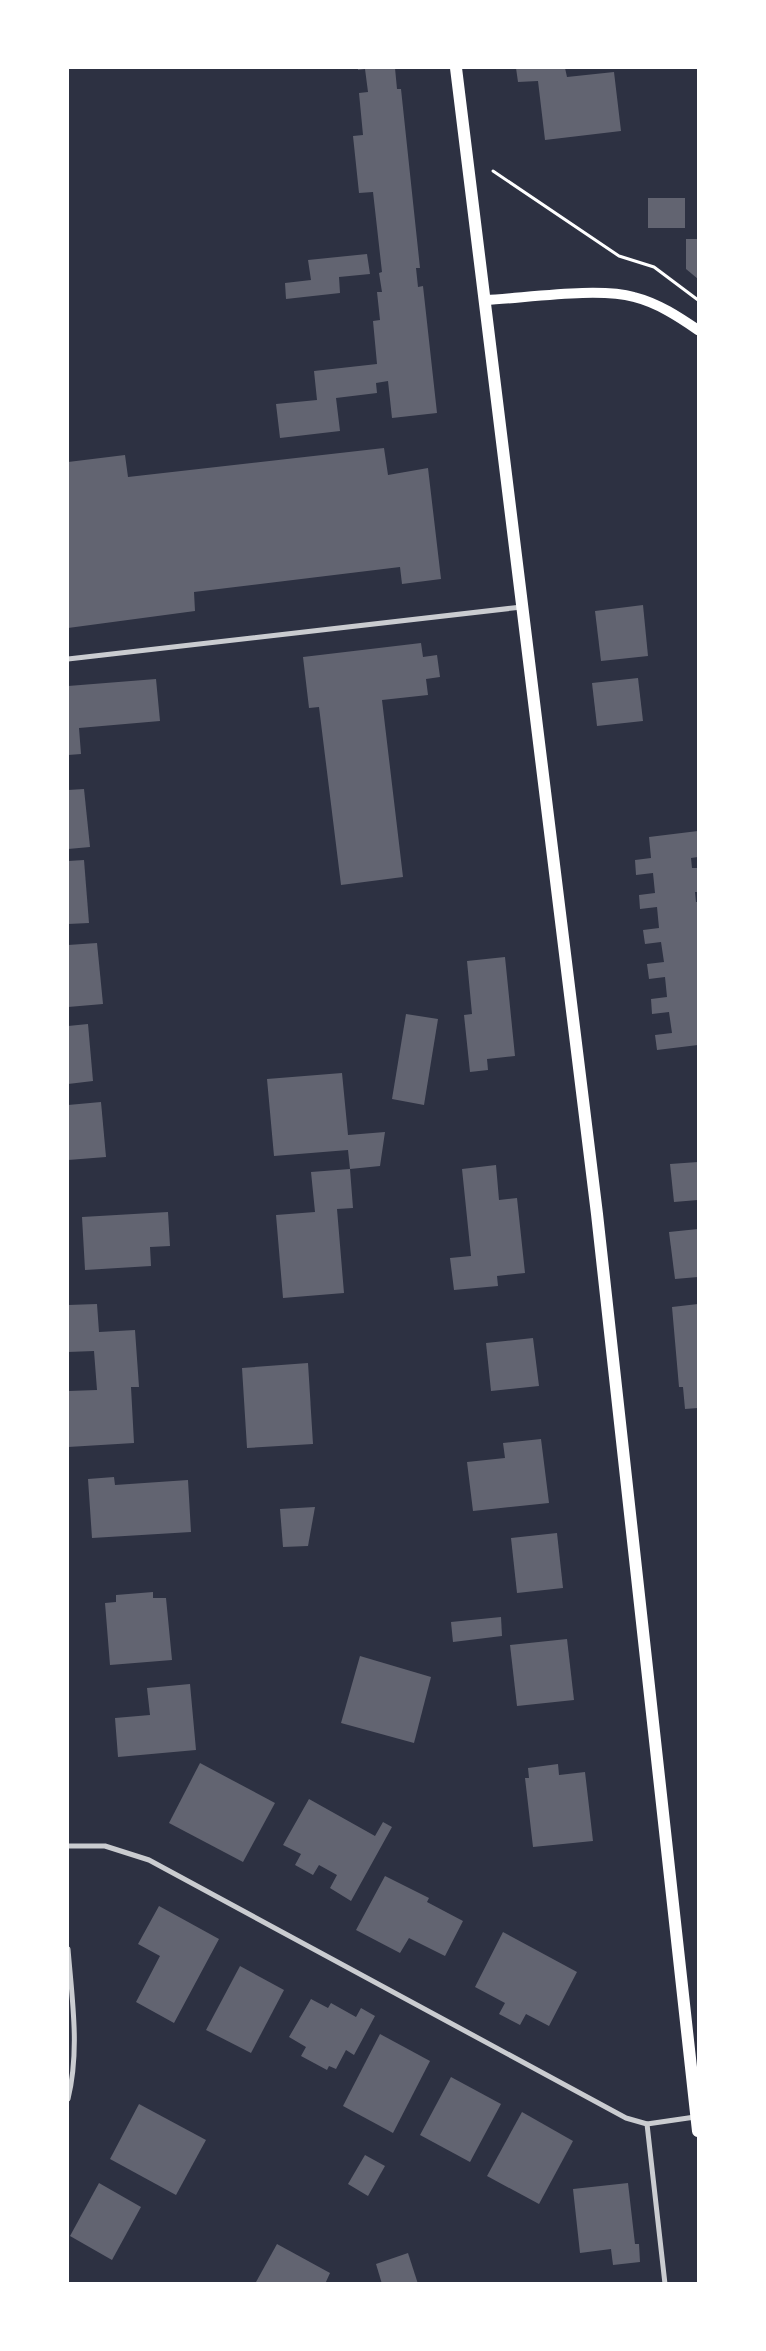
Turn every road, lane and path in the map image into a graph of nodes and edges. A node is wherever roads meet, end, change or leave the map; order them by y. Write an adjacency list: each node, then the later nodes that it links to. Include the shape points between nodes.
1 (456, 68): 2 (main road)
2 (469, 168): 3 (main road); 4 (path, via 494,171 619,256 654,267)
3 (486, 300): 5 (main road, via 594,293 634,296 671,312); 6 (main road)
4 (698, 300)
5 (698, 330)
6 (523, 607): 7 (street); 12 (main road, via 597,1214)
7 (68, 659)
8 (68, 1846): 13 (street, via 105,1846 149,1860 626,2118)
9 (68, 1950): 10 (street, via 75,2035)
10 (70, 2080): 11 (street)
11 (68, 2098)
12 (698, 2117): 13 (street); 14 (main road)
13 (648, 2124): 15 (street)
14 (698, 2131)
15 (665, 2284)

